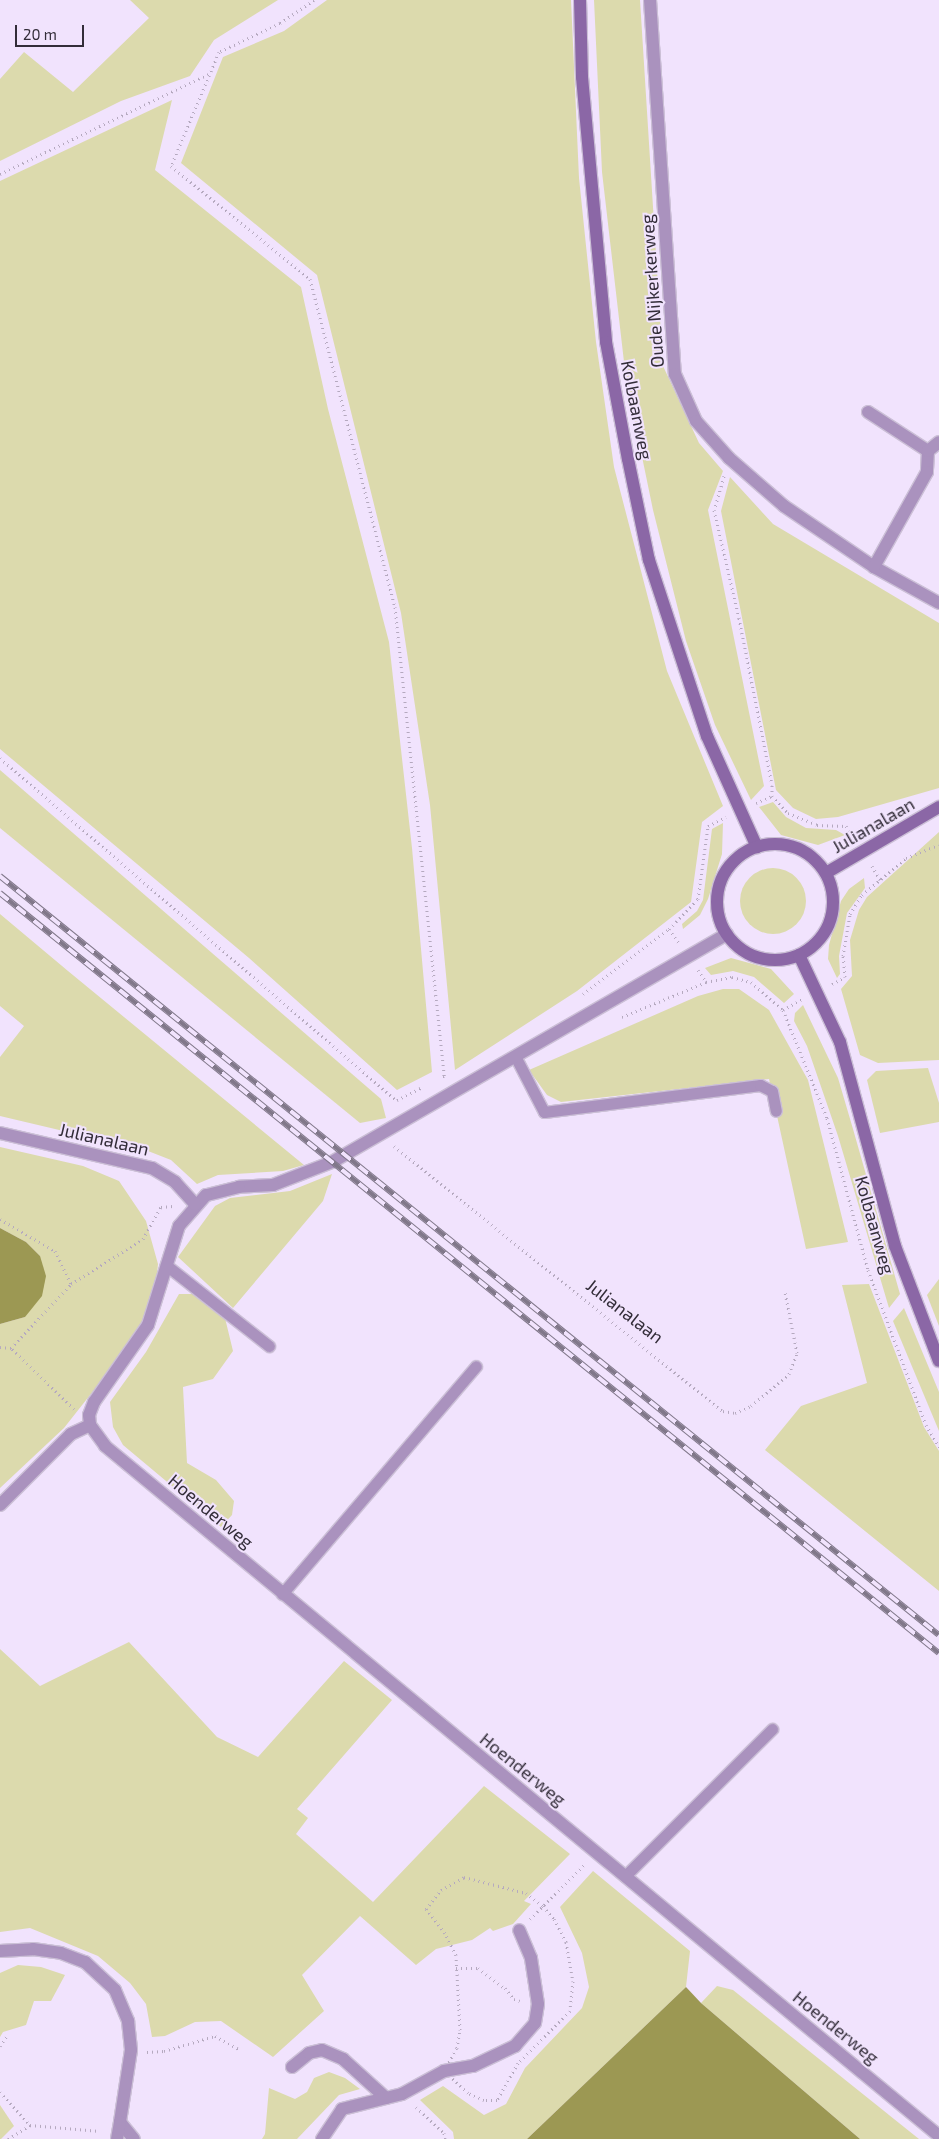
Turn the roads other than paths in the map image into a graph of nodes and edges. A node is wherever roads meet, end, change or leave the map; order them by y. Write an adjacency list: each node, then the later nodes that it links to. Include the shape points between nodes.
1 (580, 0): 9 (street, Kolbaanweg, via 582,77 606,342 649,560 707,736)
2 (650, 0): 6 (street, Oude Nijkerkerweg, via 675,374 696,421 730,458 784,506)
3 (868, 412): 5 (street)
4 (939, 442): 5 (street)
5 (928, 451): 6 (street, via 927,472)
6 (874, 567): 7 (street, Oude Nijkerkerweg)
7 (939, 603)
8 (939, 807): 10 (street, Julianalaan)
9 (757, 847): 10 (street, via 788,845 816,860); 11 (street, via 738,857 724,874 718,900 719,915)
10 (826, 873): 12 (street, via 832,891 833,911 827,929 815,944)
11 (727, 934): 12 (street, via 741,949 759,958 779,960); 13 (street)
12 (799, 955): 19 (street, Kolbaanweg, via 840,1042 895,1246)
13 (515, 1056): 14 (lane, via 544,1112 760,1085 772,1091); 16 (street, via 380,1135 301,1176 273,1185 217,1190)
14 (776, 1111)
15 (0, 1133): 16 (street, Julianalaan, via 152,1168 171,1179)
16 (195, 1204): 17 (street, via 179,1226)
17 (166, 1265): 18 (lane); 21 (street, via 148,1325 94,1402 89,1415)
18 (269, 1346)
19 (939, 1361)
20 (476, 1366): 23 (lane)
21 (90, 1425): 22 (street, via 70,1434); 23 (street, Hoenderweg, via 105,1446)
22 (0, 1505)
23 (282, 1594): 25 (street, Hoenderweg)
24 (772, 1729): 25 (lane)
25 (626, 1876): 31 (street, Hoenderweg)
26 (520, 1930): 29 (street, via 531,1958 538,2004 535,2023 515,2046 473,2066 444,2071 402,2094)
27 (0, 1951): 30 (street, via 33,1949 61,1953 85,1962 115,1990 128,2021 131,2050)
28 (292, 2067): 29 (street, via 309,2053 322,2050 343,2059)
29 (386, 2098): 33 (street, via 342,2109)
30 (118, 2131): 32 (street)
31 (939, 2136)
32 (134, 2139)
33 (322, 2139)

